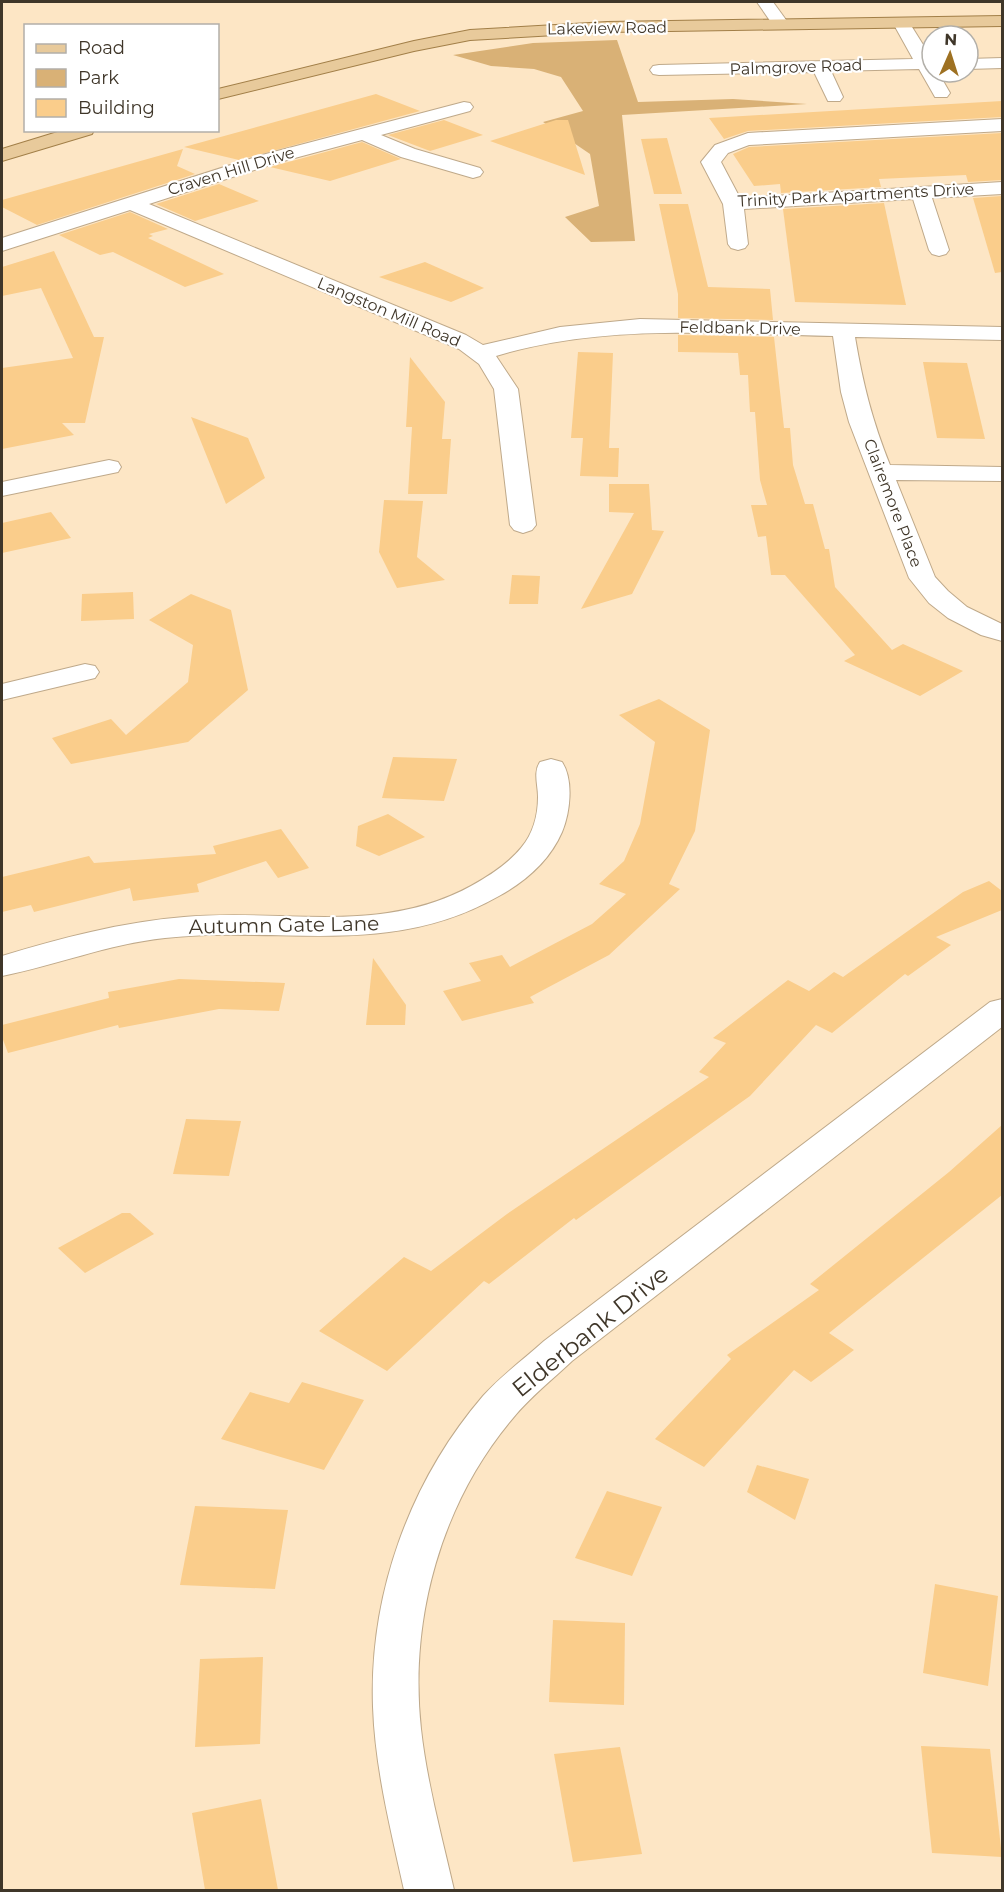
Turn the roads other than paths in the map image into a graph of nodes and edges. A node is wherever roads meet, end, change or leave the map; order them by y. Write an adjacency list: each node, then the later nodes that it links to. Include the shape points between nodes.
1 (765, 2): 4 (street)
2 (1002, 21): 3 (main road, Lakeview Road)
3 (901, 23): 4 (main road, Lakeview Road); 5 (street)
4 (781, 24): 13 (main road, Lakeview Road, via 596,27 470,35)
5 (920, 52)
6 (1002, 63): 8 (street)
7 (920, 64): 9 (street, Palmgrove Road)
8 (980, 64)
9 (820, 66): 11 (street, Palmgrove Road, via 661,63); 14 (street)
10 (937, 84): 12 (street)
11 (659, 90)
12 (941, 93)
13 (219, 94)
14 (834, 97)
15 (464, 107): 18 (street, Craven Hill Drive)
16 (1002, 125): 24 (street, Trinity Park Apartments Drive, via 748,139 723,146 711,162)
17 (78, 132): 19 (main road)
18 (361, 133): 20 (street, via 408,153); 23 (street, Craven Hill Drive)
19 (2, 155)
20 (473, 172)
21 (1002, 188): 22 (street, Trinity Park Apartments Drive)
22 (921, 193): 24 (street, Trinity Park Apartments Drive); 27 (street)
23 (130, 203): 26 (street, Craven Hill Drive); 30 (street, Langston Mill Road)
24 (733, 204): 25 (street)
25 (738, 244)
26 (2, 245)
27 (939, 250)
28 (843, 330): 29 (street, Feldbank Drive); 30 (street, Feldbank Drive, via 593,328 552,334); 32 (street, Clairemore Place, via 853,392)
29 (1002, 333)
30 (481, 353): 35 (street, Langston Mill Road, via 500,375 506,389)
31 (109, 467): 34 (street)
32 (880, 472): 33 (street); 36 (street, Clairemore Place, via 930,590 949,607)
33 (1002, 474)
34 (2, 489)
35 (523, 525)
36 (1002, 633)
37 (85, 672): 38 (street)
38 (2, 692)
39 (551, 768): 40 (street, Autumn Gate Lane, via 554,806 539,848 498,884 456,907 423,917 343,928 189,926 133,932)
40 (2, 966)
41 (1002, 1010): 42 (street, Elderbank Drive, via 558,1351 499,1406 452,1471 415,1553 396,1654 396,1708 402,1754)
42 (429, 1890)

